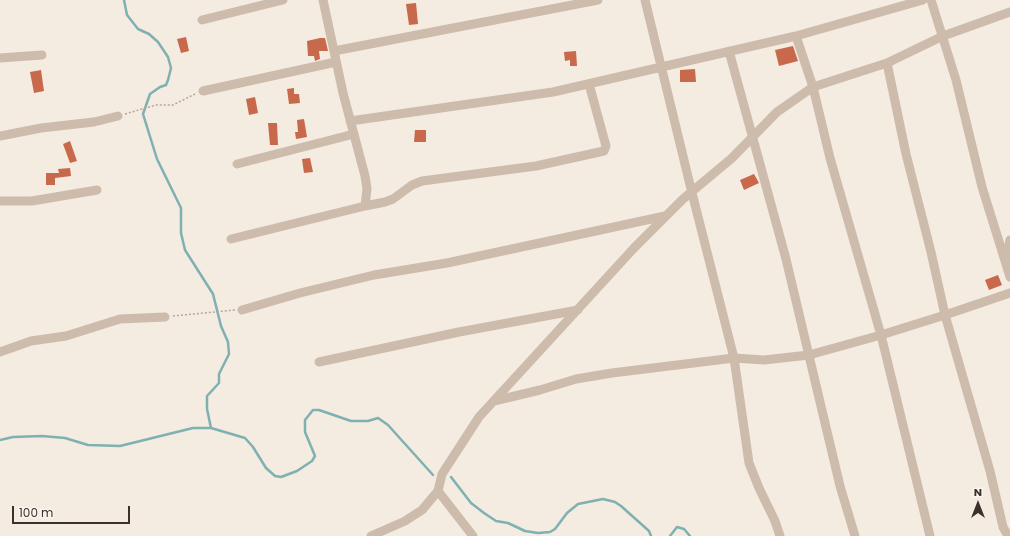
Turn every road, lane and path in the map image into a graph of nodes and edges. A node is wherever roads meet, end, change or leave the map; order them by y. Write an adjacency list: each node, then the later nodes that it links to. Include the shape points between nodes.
1 (283, 0): 8 (street)
2 (323, 0): 11 (street)
3 (598, 0): 11 (street)
4 (645, 0): 17 (street)
5 (923, 0): 9 (street)
6 (931, 0): 10 (street)
7 (1010, 12): 10 (street)
8 (202, 20)
9 (796, 36): 12 (street); 19 (street)
10 (943, 36): 16 (street); 34 (street, via 982,187)
11 (334, 51): 15 (street)
12 (729, 51): 17 (street); 25 (street)
13 (42, 55): 14 (street)
14 (0, 58)
15 (336, 62): 20 (street); 22 (street)
16 (887, 63): 19 (street); 39 (street)
17 (661, 67): 18 (street); 28 (street)
18 (589, 84): 22 (street, via 553,92); 30 (street, via 606,146 604,151 536,166 422,181 393,199)
19 (813, 87): 25 (street, via 777,112); 41 (street, via 830,158)
20 (202, 91): 21 (path, via 173,105 156,105)
21 (118, 116): 24 (street)
22 (350, 121): 23 (street)
23 (354, 134): 26 (street); 30 (street, via 366,182)
24 (0, 136)
25 (752, 137): 28 (street); 43 (street, via 786,259)
26 (237, 164)
27 (97, 190): 29 (street, via 32,201)
28 (692, 193): 31 (street); 44 (street)
29 (0, 201)
30 (365, 206): 32 (street)
31 (665, 216): 37 (street, via 487,255 344,282); 38 (street)
32 (231, 239)
33 (1010, 240): 34 (street)
34 (1006, 262): 35 (street)
35 (1010, 277)
36 (1010, 293): 39 (street)
37 (242, 310): 40 (path)
38 (578, 310): 45 (street); 46 (street)
39 (945, 315): 41 (street); 53 (street, via 992,478 1003,527)
40 (165, 316): 42 (street, via 130,317 108,321 66,336 31,341)
41 (881, 335): 43 (street); 52 (street)
42 (0, 352)
43 (809, 355): 44 (street, via 764,360); 51 (street, via 840,486)
44 (734, 358): 46 (street, via 576,379); 50 (street, via 749,463)
45 (319, 362)
46 (494, 400): 47 (street, via 466,434 442,474)
47 (438, 491): 48 (street, via 422,510 406,521); 49 (street)
48 (371, 536)
49 (473, 536)
50 (780, 536)
51 (855, 536)
52 (930, 536)
53 (1008, 536)

